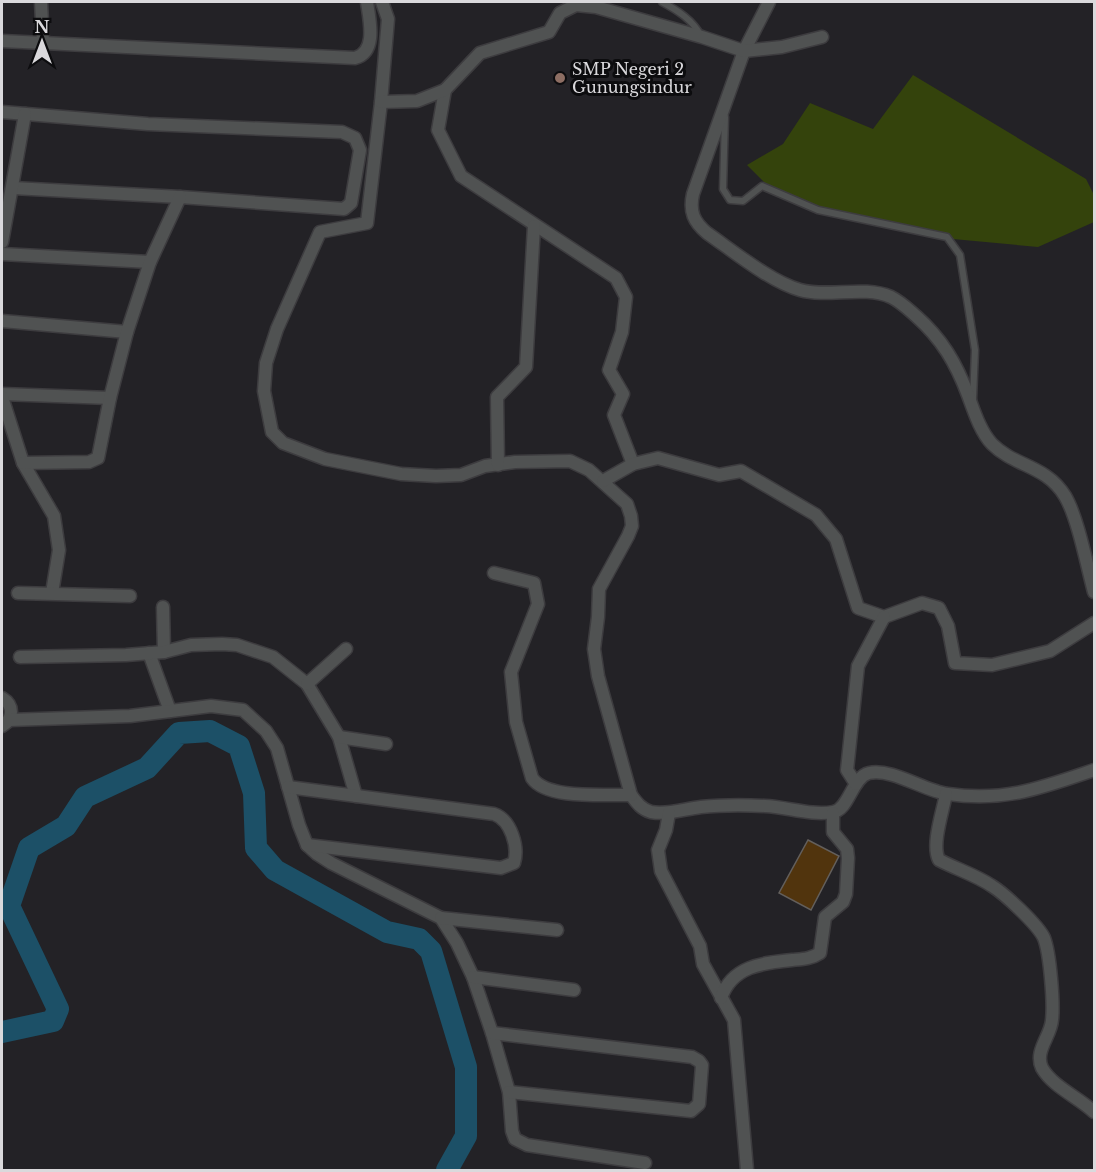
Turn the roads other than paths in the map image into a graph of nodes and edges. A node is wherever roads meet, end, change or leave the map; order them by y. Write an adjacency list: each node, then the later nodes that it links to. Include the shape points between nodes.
1 (41, 2): 9 (street)
2 (367, 2): 9 (street, via 371,31 368,45 363,55 355,58)
3 (382, 2): 12 (street, via 388,19)
4 (662, 2): 6 (lane, via 688,19)
5 (769, 2): 10 (street)
6 (702, 37): 10 (street); 11 (street, via 576,5 560,13 549,32 480,53)
7 (822, 37): 10 (street)
8 (2, 41): 9 (street)
9 (43, 43)
10 (744, 51): 13 (street)
11 (445, 90): 12 (street, via 417,101); 18 (street, via 438,130 461,176)
12 (381, 102): 29 (street, via 367,223 320,232 272,343 264,392 272,432 283,443 312,455 378,471 453,475)
13 (725, 106): 26 (street, via 692,200 697,224 771,276 801,290 882,294 901,303 942,341 959,370); 26 (lane, via 723,189 730,200 742,201 762,186 818,210 947,237 960,255 975,350)
14 (2, 112): 15 (street)
15 (25, 114): 16 (street); 17 (street, via 148,124 342,132 355,138 359,145 351,202 344,209)
16 (13, 188): 17 (street); 19 (street)
17 (180, 197): 21 (street)
18 (534, 226): 28 (street, via 616,278 626,297 621,332 609,370 623,394 614,415); 29 (street, via 525,367 497,397)
19 (2, 242)
20 (2, 254): 21 (street)
21 (150, 262): 23 (street)
22 (2, 321): 23 (street)
23 (127, 332): 25 (street)
24 (2, 395): 25 (street); 27 (street)
25 (110, 398): 27 (street, via 96,460)
26 (972, 406): 32 (street, via 991,443 1059,486 1071,509)
27 (23, 463): 34 (street, via 54,516 58,533)
28 (633, 464): 30 (street); 37 (street, via 658,458 719,475 741,471 816,514 836,539 858,608)
29 (498, 465): 30 (street, via 570,461)
30 (603, 481): 53 (street, via 627,504 632,516 628,536 599,589 594,650)
31 (494, 573): 53 (street, via 534,583 538,603 511,672 516,722 532,778 553,791)
32 (1095, 592)
33 (18, 593): 34 (street)
34 (52, 593): 35 (street)
35 (130, 596)
36 (163, 607): 40 (street)
37 (884, 617): 38 (street, via 922,603 939,608 948,626 955,663 992,665 1050,651); 50 (street, via 858,666 848,770)
38 (1095, 623)
39 (346, 649): 43 (street)
40 (164, 652): 41 (street); 43 (street, via 191,645 237,645 273,657)
41 (149, 653): 42 (street); 45 (street)
42 (20, 657)
43 (307, 684): 47 (street)
44 (2, 698): 46 (street, via 11,710)
45 (170, 711): 46 (street); 51 (street, via 211,706 243,711 266,731 277,748)
46 (5, 723)
47 (339, 737): 48 (street); 54 (street)
48 (387, 744)
49 (1095, 770): 52 (street, via 1013,795)
50 (856, 784): 52 (street, via 868,773 884,773); 56 (street)
51 (288, 787): 54 (street); 57 (street)
52 (946, 794): 65 (street, via 938,832 939,860 992,885 1044,939 1052,1020 1041,1050 1041,1065 1054,1082)
53 (631, 795): 55 (street, via 650,812)
54 (356, 796): 57 (street, via 500,816 508,825 515,861 501,868)
55 (669, 813): 56 (street, via 703,807 764,806); 62 (street, via 658,850 660,871 700,946 703,964)
56 (833, 813): 62 (street, via 833,832 847,849 846,894 843,902 825,917 820,953 744,969 730,981)
57 (308, 845): 58 (street, via 331,863)
58 (441, 918): 59 (street); 60 (street)
59 (557, 930)
60 (473, 977): 61 (street); 63 (street)
61 (574, 990)
62 (721, 998): 67 (street, via 734,1020)
63 (492, 1033): 64 (street); 64 (street, via 692,1057 702,1065 699,1104 691,1111)
64 (508, 1092): 66 (street, via 512,1131 518,1142)
65 (1095, 1112)
66 (645, 1163)
67 (747, 1170)

